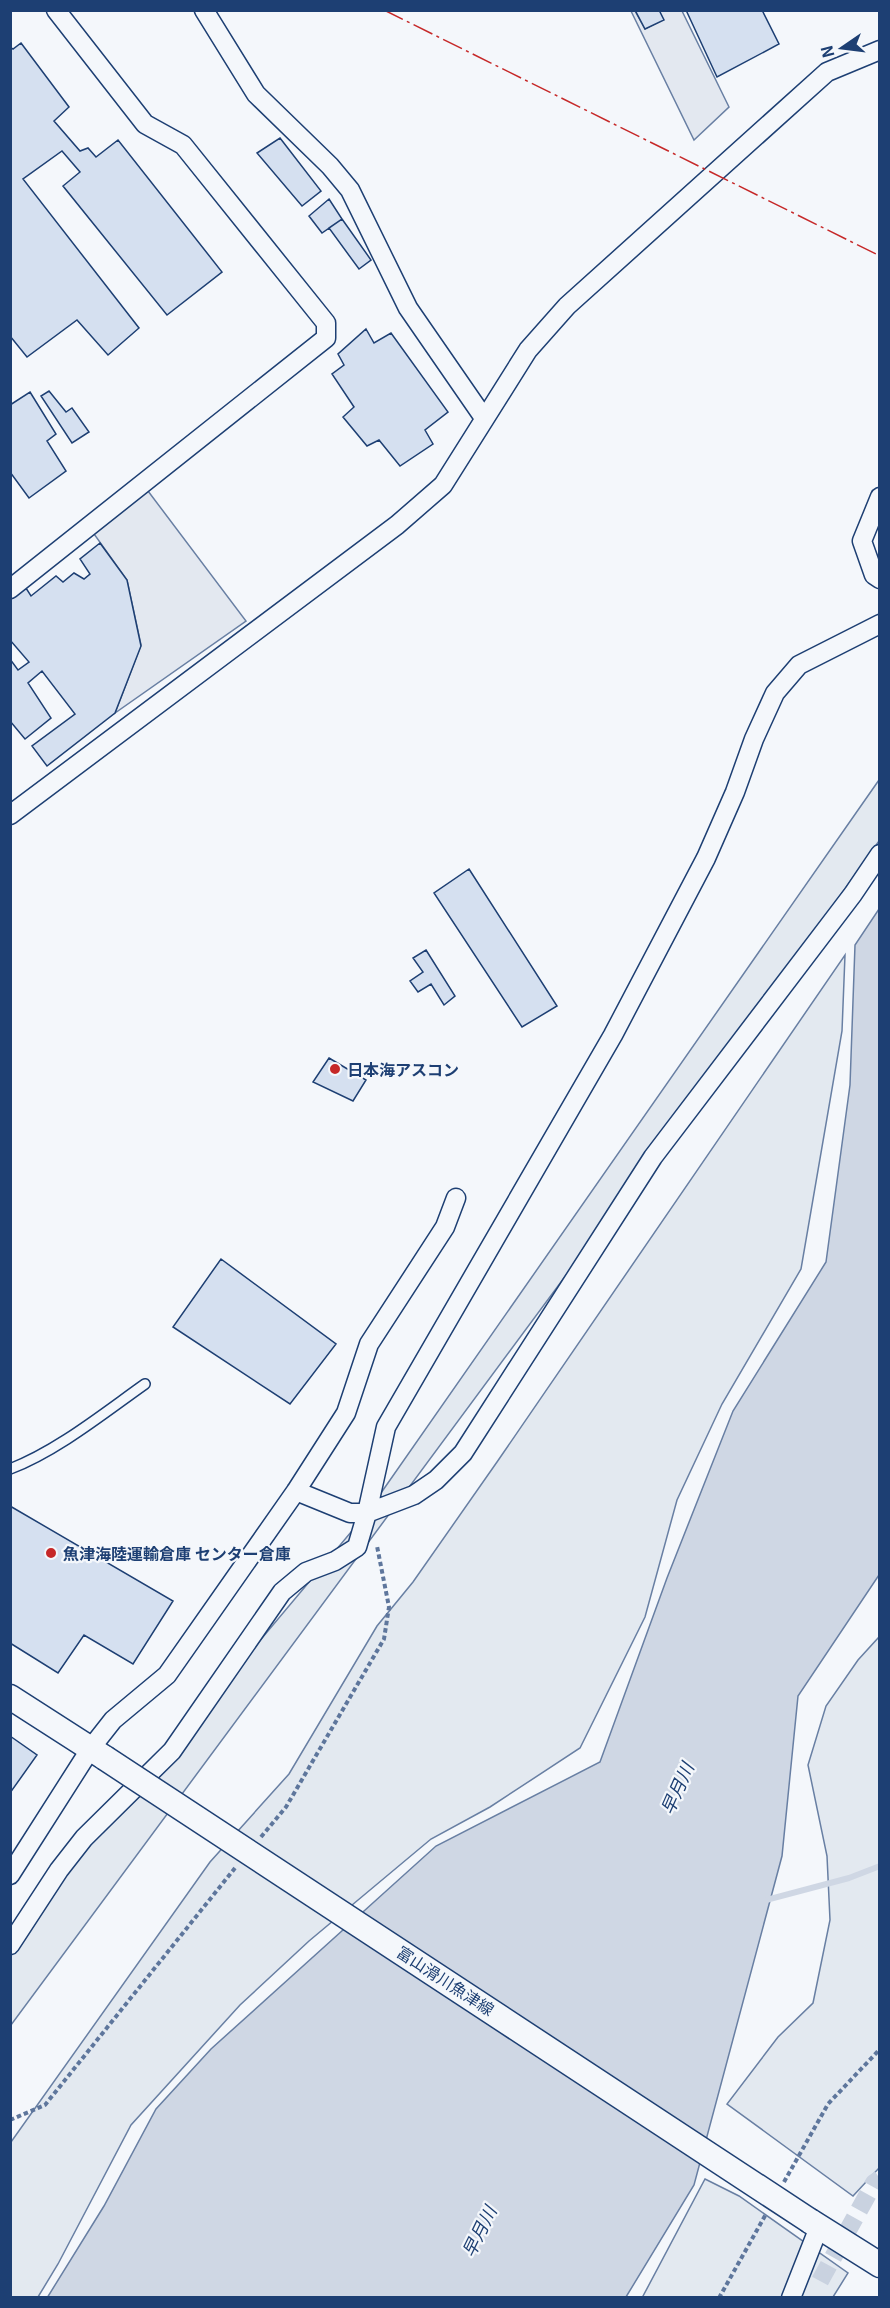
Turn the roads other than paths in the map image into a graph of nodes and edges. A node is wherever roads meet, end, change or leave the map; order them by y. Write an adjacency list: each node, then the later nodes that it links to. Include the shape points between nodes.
1 (56, 10): 7 (street, via 145,124 183,145 326,323 326,338)
2 (204, 10): 4 (street, via 256,94 350,190 408,308)
3 (879, 50): 4 (street, via 827,72 567,306 528,350)
4 (484, 418): 9 (street, via 443,485 397,525)
5 (879, 497): 6 (street, via 862,541)
6 (879, 579)
7 (10, 589)
8 (879, 624): 15 (street, via 799,664 775,693 706,858 619,1025 386,1427)
9 (10, 815)
10 (879, 854): 15 (street, via 853,894 653,1157 463,1453 414,1495)
11 (456, 1198): 14 (street, via 445,1227 369,1344 346,1413)
12 (145, 1384): 13 (lane, via 83,1428)
13 (10, 1469)
14 (296, 1491): 15 (street, via 350,1513); 17 (street, via 167,1675 113,1720)
15 (367, 1513): 19 (street, via 357,1546 335,1562 306,1572 282,1592 172,1751 84,1838)
16 (10, 1697): 17 (main road, 富山滑川魚津線)
17 (98, 1753): 18 (street); 20 (main road, 富山滑川魚津線, bridge)
18 (10, 1875)
19 (10, 1944)
20 (814, 2224): 21 (main road, 富山滑川魚津線); 22 (street)
21 (879, 2265)
22 (791, 2298)

